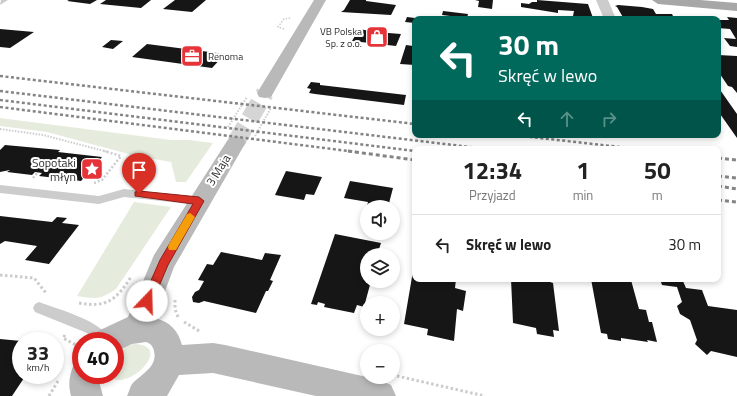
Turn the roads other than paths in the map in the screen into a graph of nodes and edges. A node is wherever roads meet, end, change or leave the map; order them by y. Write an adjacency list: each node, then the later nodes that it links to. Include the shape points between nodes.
1 (6, 0): 5 (lane)
2 (320, 0): 8 (street)
3 (602, 0): 7 (street)
4 (658, 0): 6 (main road)
5 (0, 3)
6 (737, 7)
7 (609, 16)
8 (258, 93)
9 (230, 137): 11 (street, 3 Maja)
10 (0, 189): 11 (lane, via 99,200 124,193)
11 (199, 201): 13 (street, 3 Maja, via 159,272)
12 (39, 308): 14 (lane)
13 (138, 327): 15 (street); 16 (street, via 152,328 163,335 169,346)
14 (95, 332)
15 (121, 332)
16 (169, 361): 19 (street, via 162,377); 20 (street, via 212,358 225,360)
17 (84, 384): 18 (street)
18 (87, 396)
19 (143, 396)
20 (380, 396)

